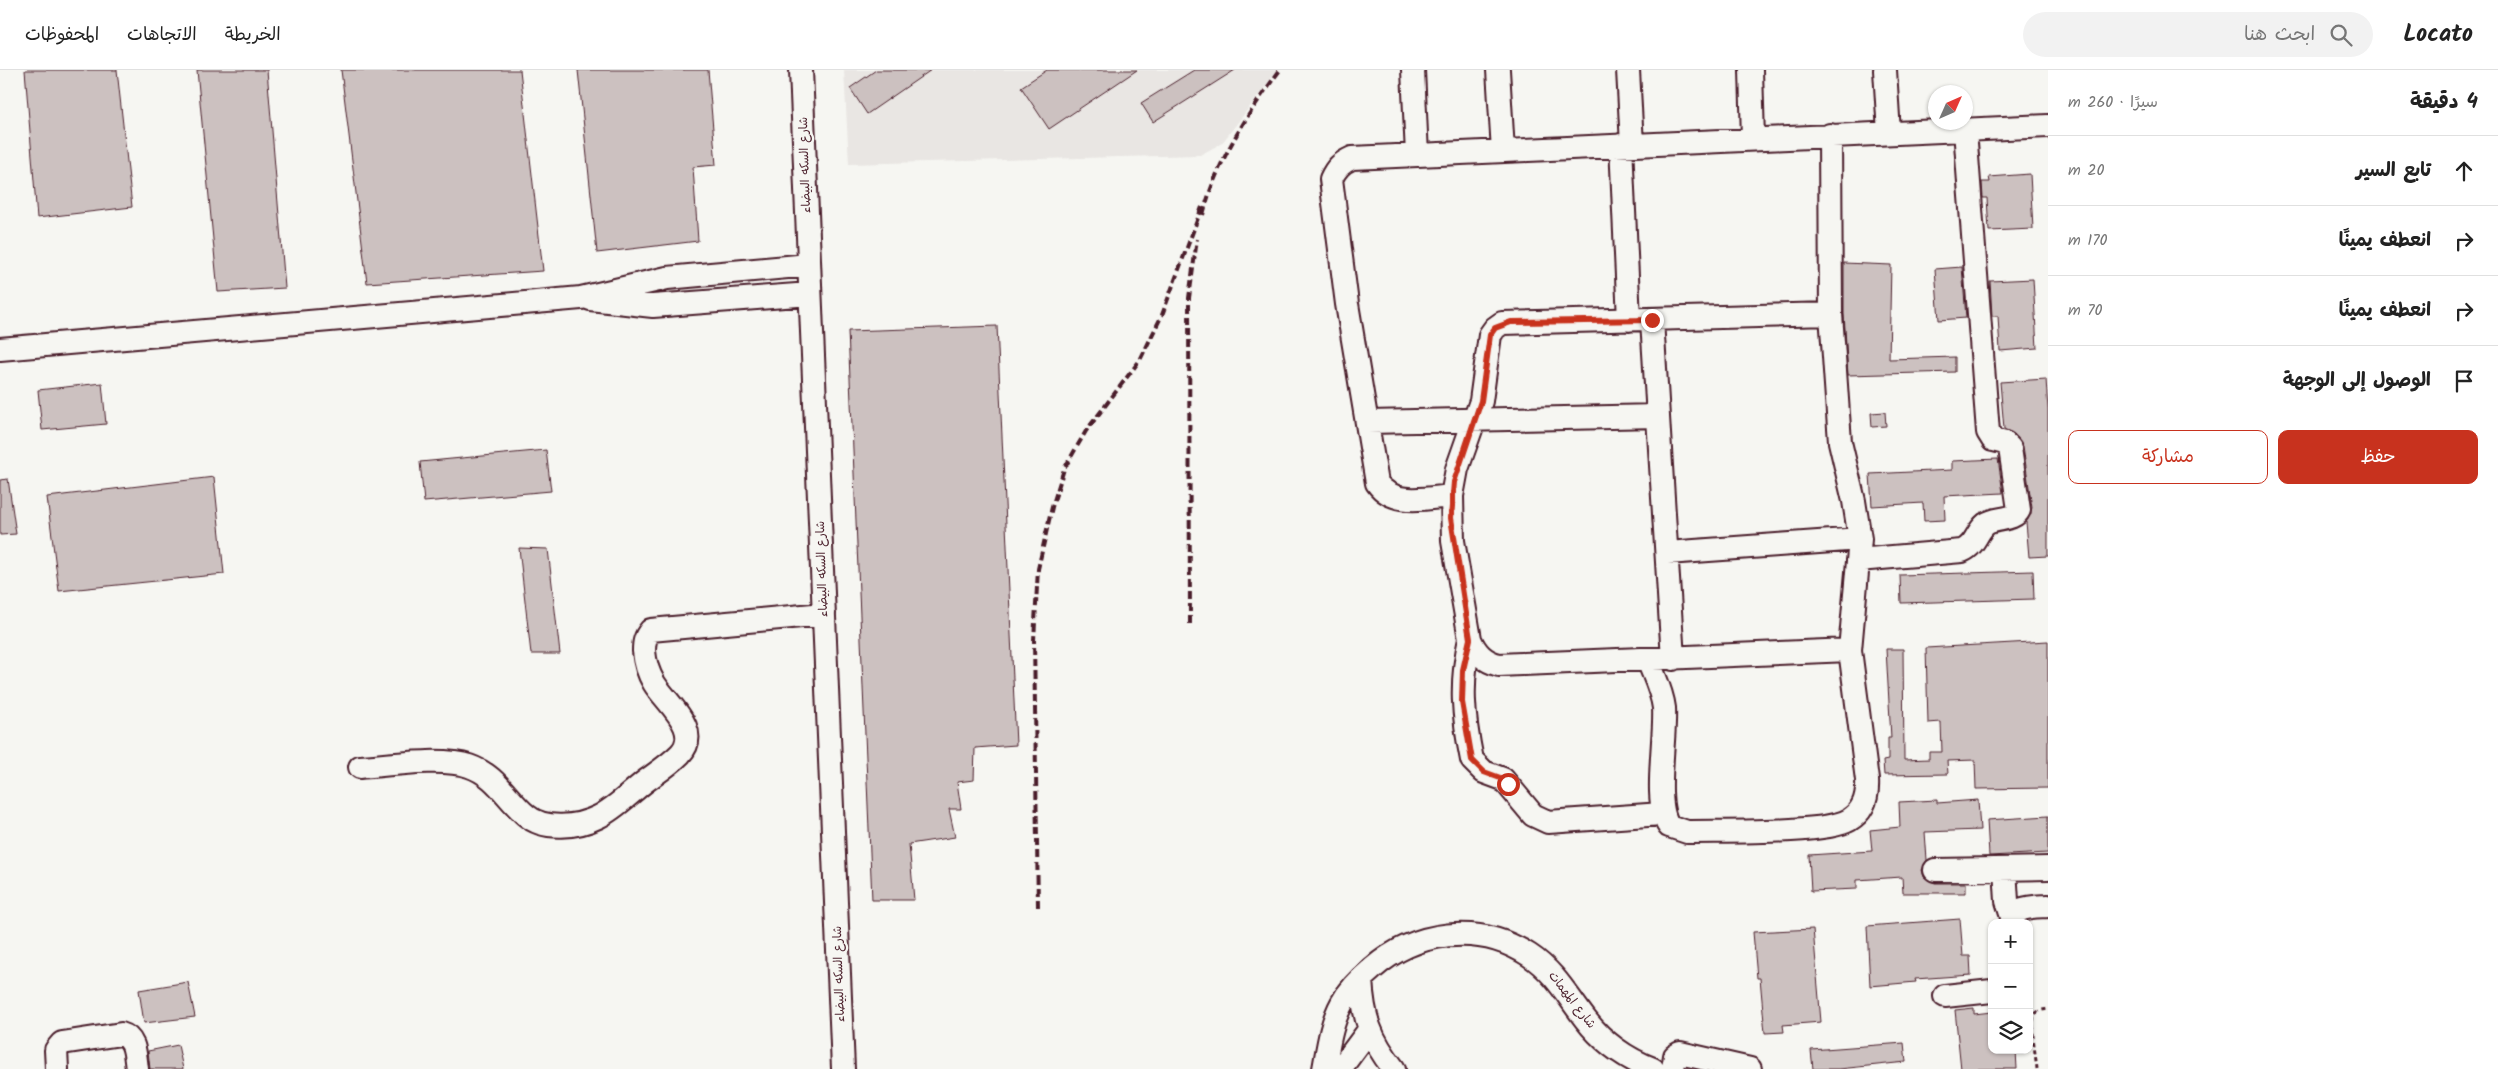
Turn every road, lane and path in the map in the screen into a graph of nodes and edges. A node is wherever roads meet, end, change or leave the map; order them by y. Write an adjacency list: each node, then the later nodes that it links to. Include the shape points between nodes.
1 (801, 70): 16 (street, شارع السكه البيضاء)
2 (1413, 70): 15 (street)
3 (1498, 70): 14 (street)
4 (1628, 70): 13 (street)
5 (1750, 70): 12 (street)
6 (1885, 70): 10 (street)
7 (2048, 126): 9 (street)
8 (1965, 130): 10 (street); 27 (street, via 1988,432 1993,440 2010,448 2019,510 2014,516 1987,524 1972,544 1962,551)
9 (1973, 130)
10 (1889, 133): 11 (street)
11 (1830, 135): 12 (street); 19 (street)
12 (1753, 139): 13 (street)
13 (1626, 145): 14 (street); 20 (street)
14 (1503, 151): 15 (street)
15 (1417, 155): 25 (street, via 1352,158 1335,169 1331,178 1347,304)
16 (809, 265): 17 (street, شارع السكه البيضاء); 18 (street, via 667,278)
17 (810, 294): 18 (street, via 653,306); 29 (street, شارع السكه البيضاء)
18 (581, 298): 22 (street)
19 (1831, 314): 21 (street); 27 (street, via 1840,442 1854,501)
20 (1629, 320): 21 (street); 24 (street, via 1511,322 1495,328 1490,335)
21 (1652, 320): 23 (street)
22 (0, 349)
23 (1658, 416): 24 (street); 28 (street)
24 (1476, 420): 25 (street); 26 (street, via 1457,469)
25 (1368, 422): 26 (street, via 1374,472 1383,490 1403,500)
26 (1452, 496): 30 (street, via 1454,541)
27 (1859, 550): 28 (street); 31 (street)
28 (1667, 553): 32 (street)
29 (824, 614): 34 (street, via 651,630 644,642 647,668 658,690 684,723 686,744 678,756 592,820 558,826 539,823 526,815 491,778 459,764); 49 (street, شارع السكه البيضاء)
30 (1470, 639): 33 (street, via 1480,656 1488,663 1499,665); 35 (street, via 1463,670 1462,702 1472,760 1477,767 1503,779 1533,815 1548,822)
31 (1850, 650): 32 (street); 35 (street, via 1867,780 1866,798 1857,813 1848,820 1818,828 1687,832 1669,826)
32 (1673, 659): 33 (street)
33 (1648, 660): 35 (street, via 1664,706)
34 (360, 767)
35 (1662, 814)
36 (2048, 868): 37 (street)
37 (2005, 869): 38 (street); 40 (street)
38 (1935, 870)
39 (2048, 906): 41 (street, via 2024,908)
40 (2011, 919)
41 (2012, 919)
42 (1361, 979): 46 (street, via 1362,1002); 50 (street, شارع المهمات, via 1342,1003 1334,1022); 53 (street, شارع المهمات, via 1386,957 1425,939 1446,935 1489,938 1510,945 1547,968 1604,1038 1622,1053)
43 (1988, 991): 44 (street)
44 (1946, 996)
45 (2048, 1009): 56 (path, via 2040,1010 2034,1016)
46 (1369, 1030): 51 (street); 52 (street)
47 (58, 1069): 48 (street, via 56,1050 62,1043 121,1034 132,1043)
48 (137, 1069)
49 (843, 1069)
50 (1324, 1069)
51 (1340, 1069)
52 (1394, 1069)
53 (1653, 1069)
54 (1673, 1069): 55 (street, via 1675,1056 1680,1053)
55 (1750, 1069)
56 (2038, 1069)

